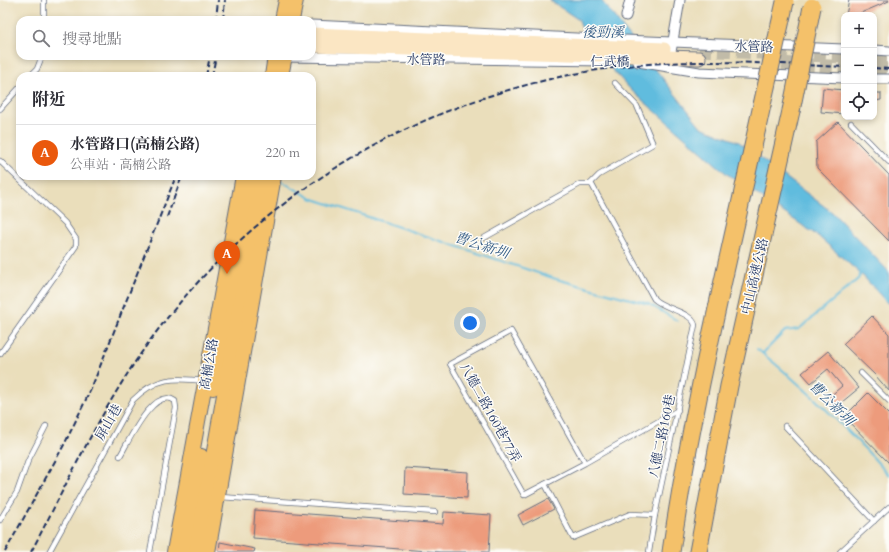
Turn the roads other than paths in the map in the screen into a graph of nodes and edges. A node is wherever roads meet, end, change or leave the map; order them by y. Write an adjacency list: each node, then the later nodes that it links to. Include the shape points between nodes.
1 (44, 0): 10 (lane)
2 (276, 0): 11 (main road)
3 (286, 0): 12 (main road)
4 (296, 0): 13 (main road)
5 (306, 0): 14 (main road)
6 (630, 0): 15 (street)
7 (680, 0): 21 (street)
8 (785, 1): 77 (highway, bridge, via 700,385)
9 (812, 3): 78 (highway, 中山高速公路, bridge, via 791,111 729,386)
10 (44, 16)
11 (273, 16)
12 (283, 16)
13 (293, 16)
14 (303, 16)
15 (626, 16)
16 (316, 25): 20 (street)
17 (316, 34): 20 (street, 水管路)
18 (316, 46): 20 (street, 水管路)
19 (841, 49): 21 (street, 水管路)
20 (577, 50): 24 (street, 仁武橋); 26 (street, 水管路)
21 (671, 50): 24 (street, 水管路); 25 (street, 水管路)
22 (877, 50): 23 (street)
23 (889, 51)
24 (641, 52): 37 (street, via 699,72)
25 (699, 54)
26 (316, 55)
27 (40, 60): 32 (lane)
28 (277, 60): 33 (main road)
29 (279, 60): 34 (main road)
30 (281, 60): 35 (main road)
31 (283, 60): 36 (main road)
32 (34, 72)
33 (266, 72)
34 (274, 72)
35 (282, 72)
36 (289, 72)
37 (841, 78)
38 (877, 79): 39 (street)
39 (889, 79)
40 (615, 83): 52 (lane, via 637,106 653,144 599,175)
41 (16, 91): 42 (lane)
42 (0, 109)
43 (851, 123): 45 (lane)
44 (0, 161): 46 (lane)
45 (889, 162)
46 (16, 176)
47 (20, 180): 54 (lane, via 65,223 76,239 76,246)
48 (243, 180): 56 (main road, 高楠公路)
49 (252, 180): 56 (main road, 高楠公路)
50 (262, 180): 56 (main road, 高楠公路)
51 (273, 180): 56 (main road, 高楠公路)
52 (591, 184): 53 (lane, via 580,184); 58 (lane, 八德二路160巷, via 654,299 694,321)
53 (484, 238)
54 (0, 354)
55 (861, 373): 57 (lane)
56 (220, 384): 64 (main road, 高楠公路); 70 (lane, 屏山巷, via 180,378 163,381 146,388 133,400); 72 (main road, 高楠公路); 73 (main road, 高楠公路)
57 (889, 401)
58 (678, 410): 62 (lane, 八德二路160巷77弄); 67 (lane, 八德二路160巷)
59 (46, 426): 68 (lane, via 28,461 17,492)
60 (785, 426): 69 (lane)
61 (120, 456): 71 (lane, via 147,411 161,400 175,401)
62 (585, 463): 63 (lane, 八德二路160巷77弄); 63 (lane, 八德二路160巷77弄, via 511,331 450,364 524,495)
63 (545, 484): 67 (lane, via 573,538 630,514)
64 (212, 496): 66 (lane); 74 (main road, 高楠公路); 75 (main road, 高楠公路)
65 (889, 507): 69 (lane)
66 (435, 512)
67 (655, 515): 76 (lane, 八德二路160巷)
68 (0, 520)
69 (874, 521): 79 (lane)
70 (49, 552)
71 (150, 552)
72 (174, 552)
73 (184, 552)
74 (196, 552)
75 (208, 552)
76 (650, 552)
77 (672, 552)
78 (698, 552)
79 (840, 552)

